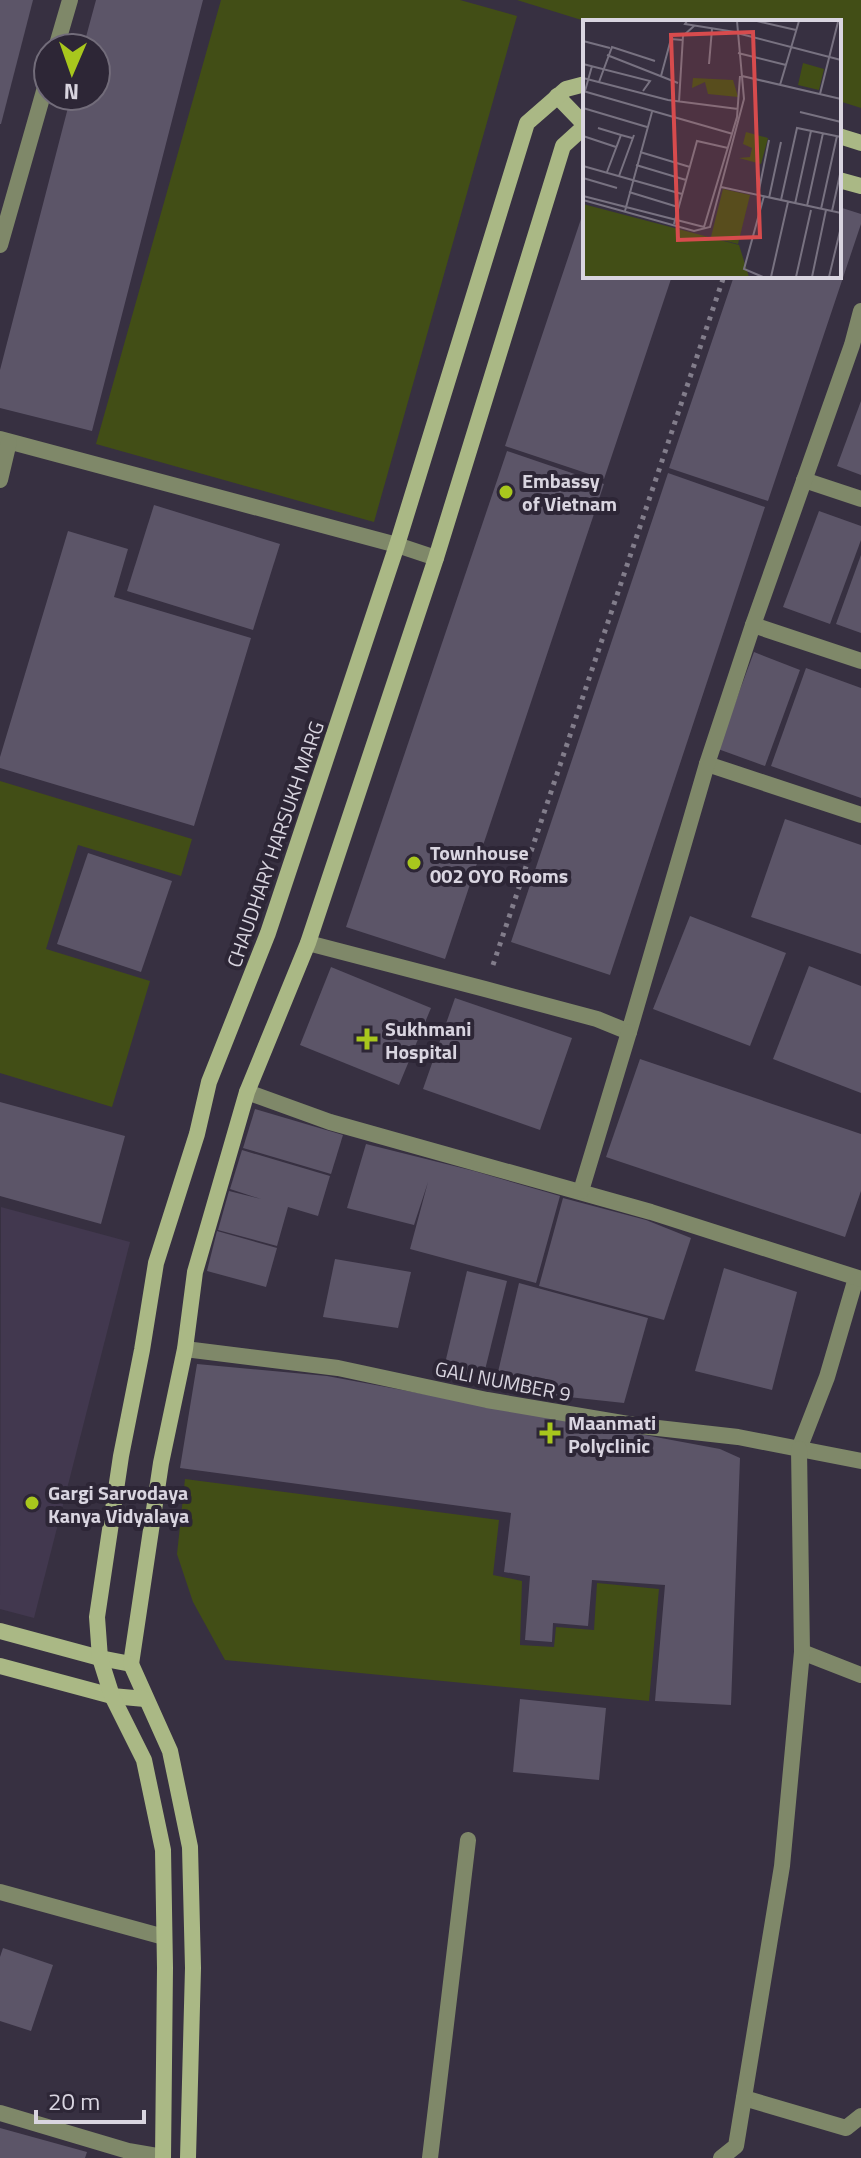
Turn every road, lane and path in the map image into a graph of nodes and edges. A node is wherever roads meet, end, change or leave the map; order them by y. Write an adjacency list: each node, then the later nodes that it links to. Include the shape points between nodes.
1 (70, 0): 2 (street)
2 (61, 32)
3 (583, 85): 4 (street, CHAUDHARY HARSUKH MARG)
4 (557, 96): 6 (street); 20 (street, CHAUDHARY HARSUKH MARG, via 527,123)
5 (38, 112): 12 (street)
6 (583, 124)
7 (583, 128): 21 (street, via 563,146)
8 (841, 137): 9 (street)
9 (861, 143)
10 (841, 181): 11 (street)
11 (861, 186)
12 (0, 245)
13 (723, 278): 27 (path)
14 (861, 311): 15 (street)
15 (857, 346): 18 (street)
16 (5, 440): 17 (street); 20 (street)
17 (0, 480)
18 (804, 480): 19 (street); 22 (street)
19 (861, 499)
20 (397, 545): 21 (street); 37 (street, CHAUDHARY HARSUKH MARG, via 268,933 209,1082 156,1263 97,1617)
21 (436, 558): 26 (street)
22 (753, 625): 23 (street); 24 (street)
23 (861, 661)
24 (707, 764): 25 (street); 28 (street)
25 (861, 815)
26 (308, 943): 27 (street); 29 (street)
27 (485, 989): 28 (street)
28 (629, 1032): 30 (street)
29 (247, 1092): 30 (street, via 330,1122); 32 (street, via 195,1272)
30 (581, 1191): 31 (street)
31 (858, 1278): 33 (street)
32 (185, 1349): 33 (street, GALI NUMBER 9, via 338,1368 487,1400); 38 (street, via 161,1463)
33 (799, 1449): 34 (street, GALI NUMBER 9); 36 (street)
34 (861, 1461)
35 (0, 1631): 37 (street)
36 (802, 1652): 40 (street); 46 (street, via 782,1866)
37 (100, 1658): 38 (street); 41 (street, CHAUDHARY HARSUKH MARG)
38 (131, 1664): 42 (street)
39 (0, 1666): 41 (street)
40 (861, 1675)
41 (112, 1696): 42 (street); 45 (street, CHAUDHARY HARSUKH MARG, via 144,1760 163,1850)
42 (145, 1699): 50 (street, via 170,1751 190,1847)
43 (468, 1840): 51 (street)
44 (0, 1892): 45 (street)
45 (164, 1937): 49 (street, CHAUDHARY HARSUKH MARG)
46 (744, 2098): 48 (street, via 846,2128); 52 (street, via 736,2146)
47 (0, 2113): 49 (street)
48 (861, 2116)
49 (163, 2158)
50 (188, 2158)
51 (430, 2158)
52 (721, 2158)

